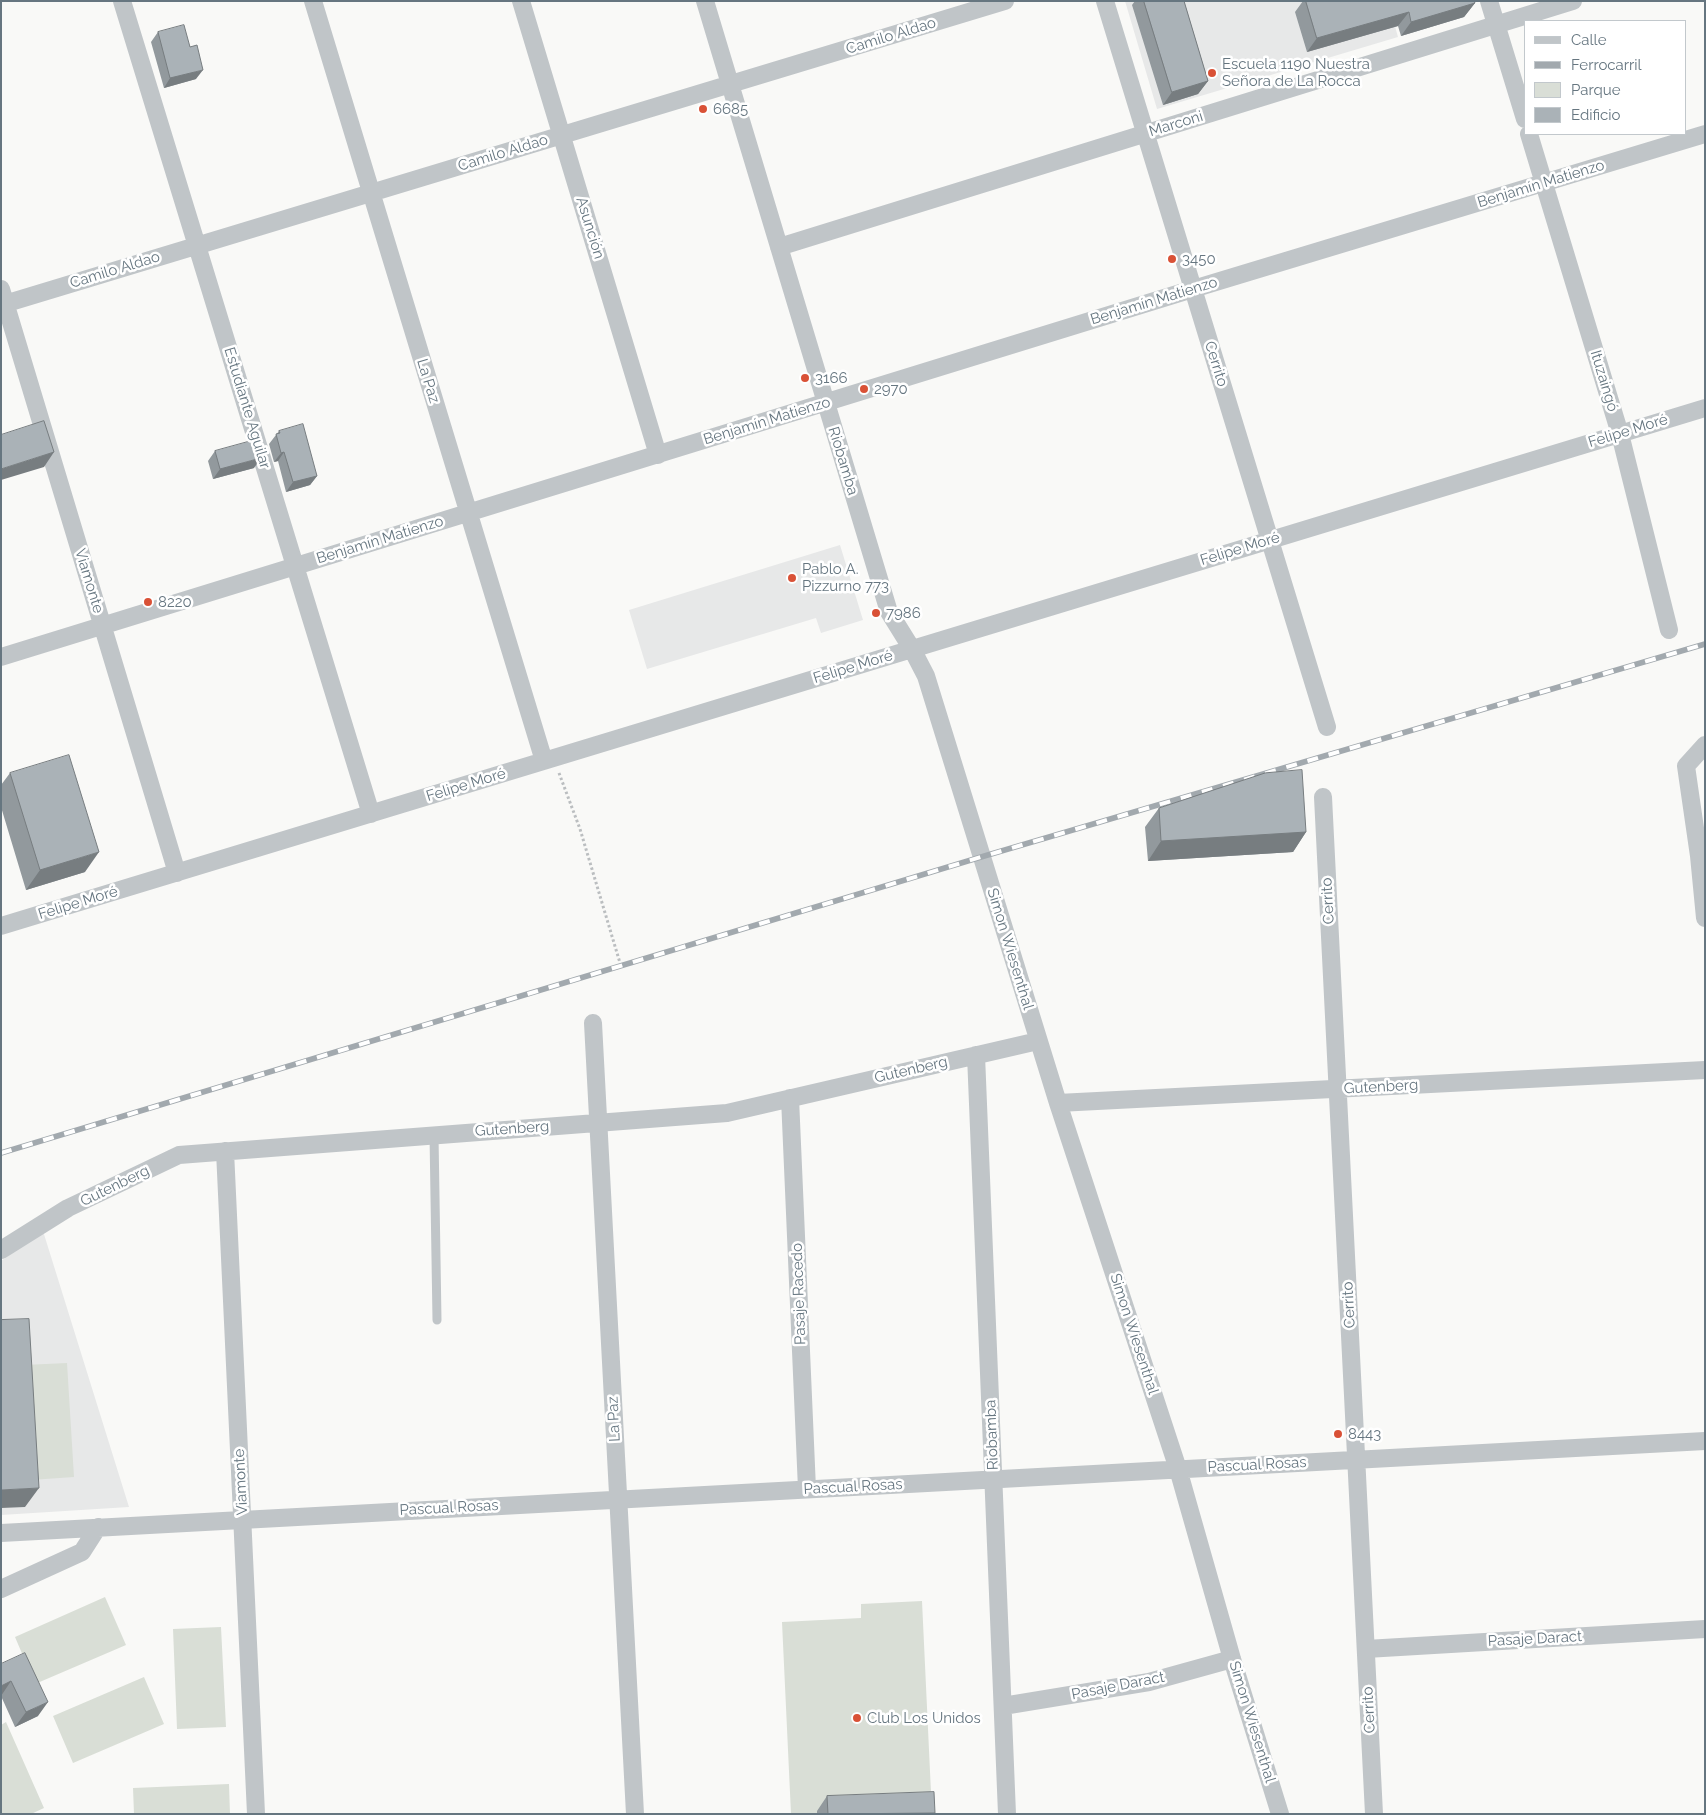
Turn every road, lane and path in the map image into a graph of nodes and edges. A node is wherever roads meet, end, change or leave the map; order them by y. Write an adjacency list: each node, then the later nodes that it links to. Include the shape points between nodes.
1 (122, 1): 18 (street, Estudiante Aguilar)
2 (313, 1): 17 (street, La Paz)
3 (521, 1): 14 (street, Asunción)
4 (705, 1): 10 (street, Riobamba)
5 (1005, 1): 10 (street, Camilo Aldao)
6 (1105, 1): 12 (street, Cerrito)
7 (1489, 1): 9 (street)
8 (1573, 1): 9 (street, Marconi)
9 (1496, 25): 11 (street); 12 (street, Marconi)
10 (730, 84): 14 (street, Camilo Aldao); 19 (street, Riobamba)
11 (1524, 116)
12 (1146, 134): 19 (street, Marconi); 20 (street, Cerrito)
13 (1705, 134): 16 (street, Benjamín Matienzo)
14 (562, 135): 17 (street, Camilo Aldao); 25 (street, Asunción)
15 (1529, 135): 16 (street, Ituzaingó)
16 (1544, 183): 20 (street, Benjamín Matienzo); 24 (street, Ituzaingó)
17 (372, 193): 18 (street, Camilo Aldao); 26 (street, La Paz)
18 (197, 245): 21 (street, Camilo Aldao); 28 (street, Estudiante Aguilar)
19 (779, 247): 22 (street, Riobamba)
20 (1193, 289): 22 (street, Benjamín Matienzo); 27 (street, Cerrito)
21 (3, 299): 29 (street, Viamonte)
22 (825, 403): 25 (street, Benjamín Matienzo); 31 (street, Riobamba, via 889,612)
23 (1705, 408): 24 (street, Felipe Moré)
24 (1620, 434): 27 (street, Felipe Moré); 30 (street, Ituzaingó)
25 (658, 455): 26 (street, Benjamín Matienzo)
26 (468, 513): 28 (street, Benjamín Matienzo); 35 (street, La Paz)
27 (1270, 540): 31 (street, Felipe Moré); 33 (street, Cerrito)
28 (295, 566): 29 (street, Benjamín Matienzo); 37 (street, Estudiante Aguilar)
29 (102, 626): 32 (street, Benjamín Matienzo); 39 (street, Viamonte)
30 (1669, 630)
31 (912, 649): 35 (street, Felipe Moré); 38 (street, Riobamba, via 926,676)
32 (1, 657)
33 (1328, 727)
34 (1704, 746): 40 (street, via 1686,766)
35 (548, 760): 37 (street, Felipe Moré); 42 (path, via 580,829)
36 (1323, 797): 47 (street, Cerrito)
37 (371, 814): 39 (street, Felipe Moré)
38 (981, 857): 44 (street, Simon Wiesenthal)
39 (177, 873): 41 (street, Felipe Moré)
40 (1705, 918)
41 (1, 926)
42 (620, 963)
43 (593, 1023): 50 (street, La Paz)
44 (1038, 1041): 45 (street, Gutenberg); 49 (street, Simon Wiesenthal)
45 (976, 1055): 48 (street, Gutenberg); 58 (street, Riobamba)
46 (1705, 1070): 47 (street, Gutenberg)
47 (1338, 1089): 49 (street, Gutenberg); 56 (street, Cerrito)
48 (790, 1098): 50 (street, Gutenberg, via 727,1113); 59 (street, Pasaje Racedo)
49 (1058, 1103): 57 (street, Simon Wiesenthal)
50 (598, 1123): 51 (street, Gutenberg); 60 (street, La Paz)
51 (434, 1135): 52 (street, Gutenberg); 54 (lane)
52 (225, 1151): 53 (street, Gutenberg, via 179,1155 68,1208); 61 (street, Viamonte)
53 (1, 1250)
54 (437, 1320)
55 (1705, 1441): 56 (street, Pascual Rosas)
56 (1356, 1460): 57 (street, Pascual Rosas); 66 (street, Cerrito)
57 (1178, 1469): 58 (street, Pascual Rosas); 67 (street, Simon Wiesenthal)
58 (993, 1479): 59 (street, Pascual Rosas); 68 (street, Riobamba)
59 (807, 1489): 60 (street, Pascual Rosas)
60 (618, 1499): 61 (street, Pascual Rosas); 70 (street, La Paz)
61 (243, 1520): 62 (street, Pascual Rosas); 69 (street, Viamonte)
62 (98, 1527): 63 (street, Pascual Rosas); 64 (street, via 82,1552)
63 (1, 1533)
64 (1, 1589)
65 (1705, 1629): 66 (street, Pasaje Daract)
66 (1366, 1649): 73 (street, Cerrito)
67 (1232, 1658): 68 (street, Pasaje Daract, via 1150,1682); 72 (street, Simon Wiesenthal)
68 (1003, 1706): 71 (street, Riobamba)
69 (256, 1814)
70 (635, 1814)
71 (1007, 1814)
72 (1280, 1814)
73 (1374, 1814)

